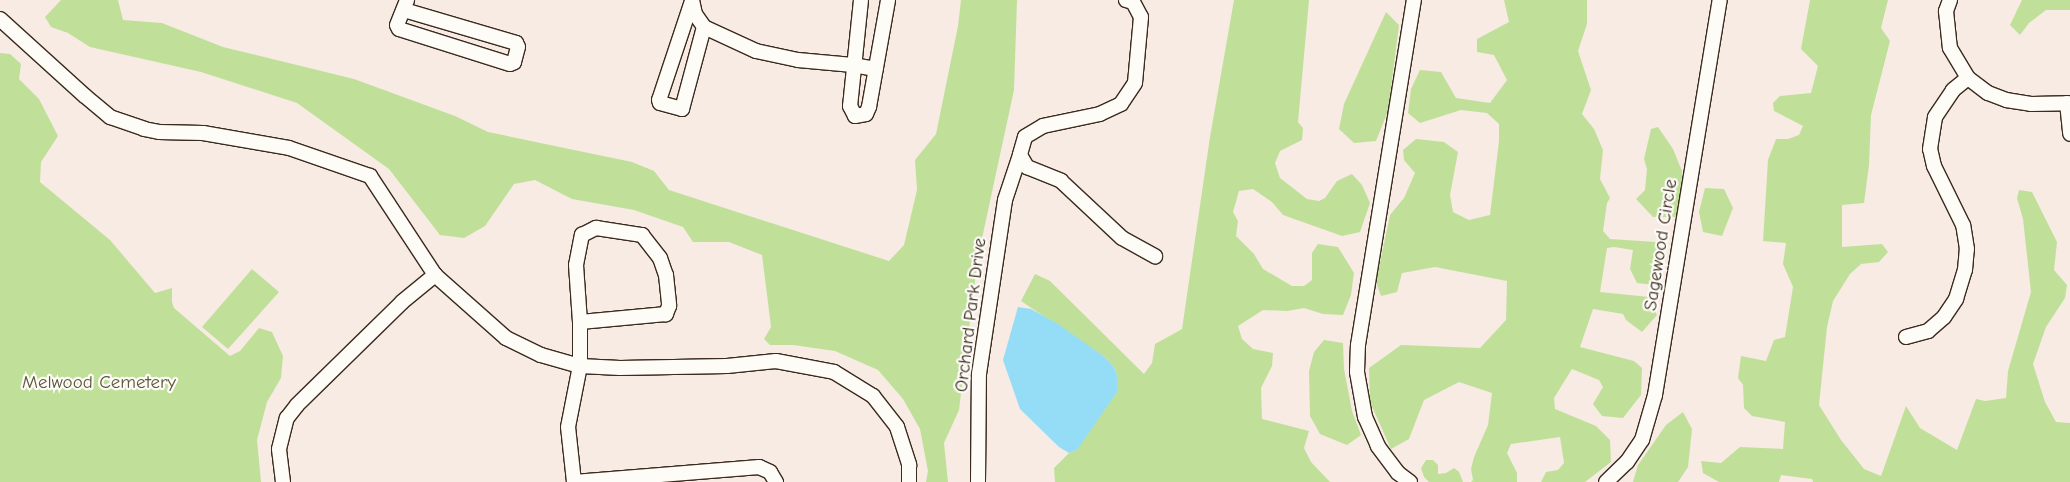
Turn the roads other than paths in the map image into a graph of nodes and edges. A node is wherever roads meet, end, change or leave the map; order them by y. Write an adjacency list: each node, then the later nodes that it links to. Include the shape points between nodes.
1 (861, 0): 11 (street)
2 (888, 0): 12 (street)
3 (1126, 0): 16 (street, Orchard Park Drive, via 1133,2 1141,17 1135,84 1121,104 1100,114 1043,126 1025,137)
4 (1414, 0): 27 (street, via 1358,345 1357,372 1365,417 1378,446)
5 (1720, 0): 28 (street, Sagewood Circle, via 1655,395 1642,440 1627,462)
6 (1950, 0): 13 (street, via 1946,12 1950,48)
7 (692, 1): 10 (street, via 695,14); 10 (street, via 660,103 682,109)
8 (405, 5): 8 (street, via 397,25 400,29 510,64 514,62 516,43)
9 (0, 19): 18 (street, via 110,117 159,132 203,133 289,148 370,176)
10 (704, 27): 11 (street, via 756,51 798,60)
11 (853, 65): 12 (street); 12 (street, via 850,106 855,116 866,114 869,108)
12 (876, 69)
13 (1968, 78): 14 (street, via 1988,93 2006,100 2031,104); 20 (street, via 1954,90 1935,117 1930,149 1934,166 1963,225 1967,249 1965,270 1956,299 1944,317 1928,331)
14 (2069, 103): 15 (street)
15 (2070, 134)
16 (1020, 155): 17 (street, via 1027,167 1061,181 1122,238); 26 (street, Orchard Park Drive, via 1005,200 979,374)
17 (1155, 256)
18 (435, 274): 21 (street, via 506,338 541,355); 22 (street, via 402,302 286,418 279,449)
19 (580, 322): 19 (street, via 666,314 669,306 666,275 660,258 642,235 596,228 582,235 576,265); 21 (street)
20 (1906, 337)
21 (580, 366): 23 (street, via 568,427); 25 (street, via 727,366 776,361 834,372 873,396 897,427 909,465)
22 (283, 482)
23 (574, 482): 24 (street, via 758,467 770,472)
24 (776, 482)
25 (909, 482)
26 (978, 482)
27 (1410, 482)
28 (1606, 482)

